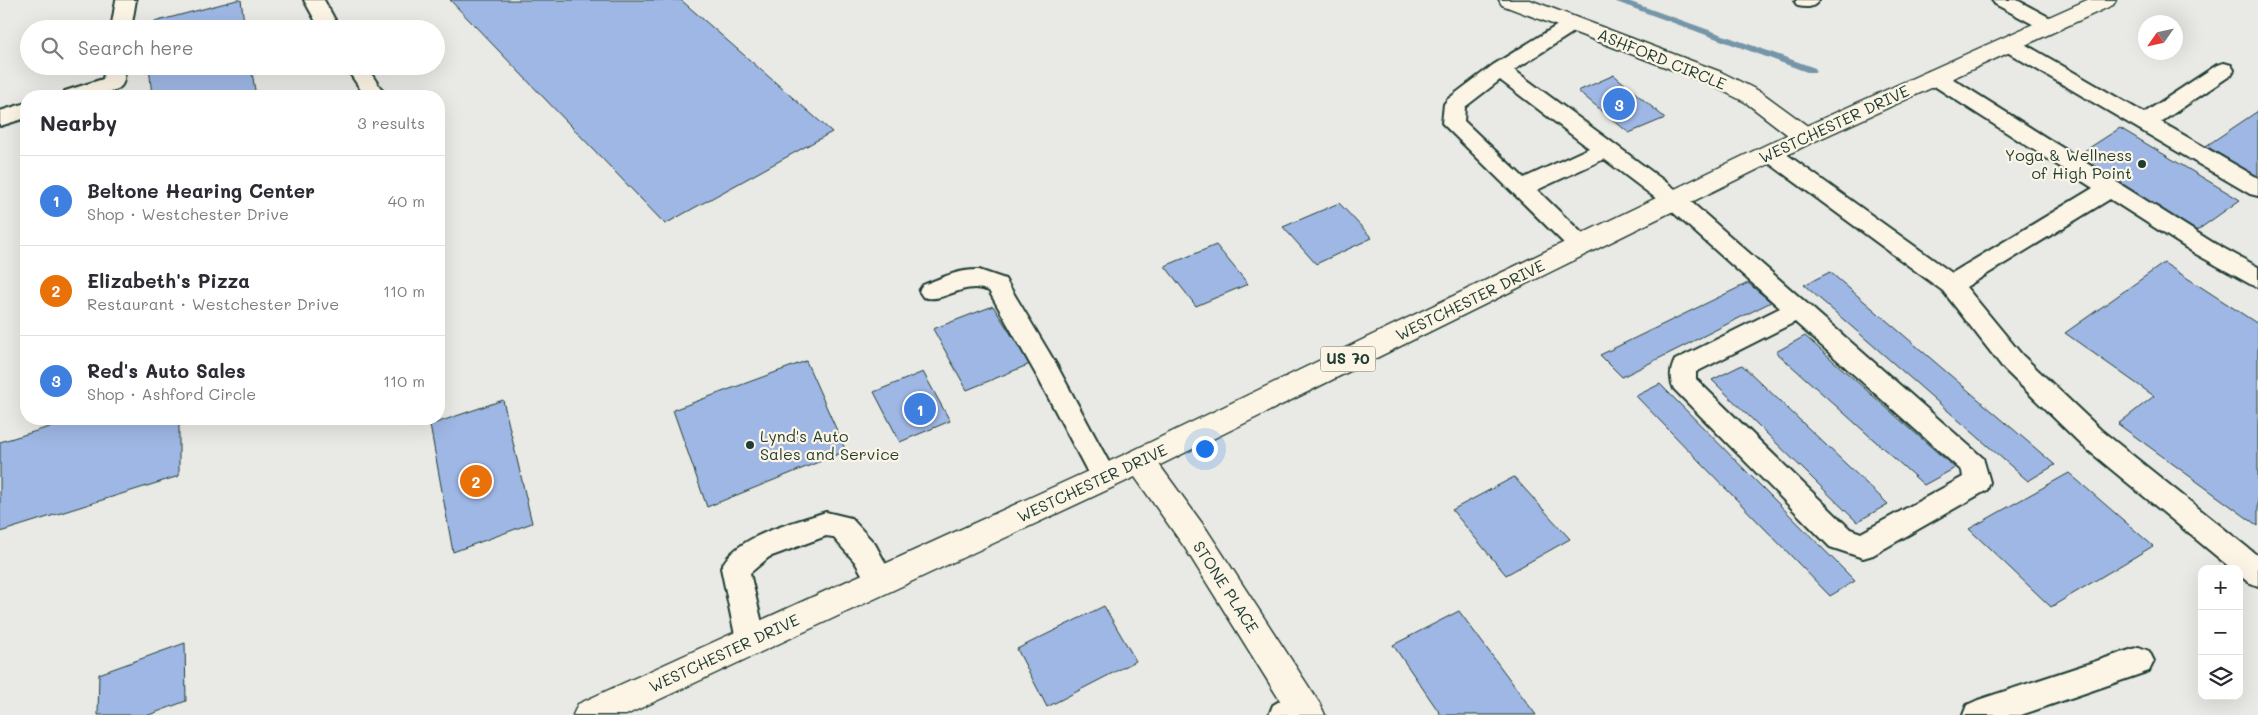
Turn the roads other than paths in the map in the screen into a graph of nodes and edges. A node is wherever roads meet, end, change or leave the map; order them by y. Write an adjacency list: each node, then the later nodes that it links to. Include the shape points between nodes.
1 (126, 0): 6 (lane)
2 (314, 0): 7 (lane)
3 (1510, 0): 8 (main road, ASHFORD CIRCLE)
4 (2002, 0): 9 (lane)
5 (2105, 0): 9 (main road, WESTCHESTER DRIVE / US 70)
6 (123, 20)
7 (325, 20)
8 (1573, 24): 11 (lane); 21 (main road, ASHFORD CIRCLE, via 1713,78 1752,97)
9 (2049, 26): 10 (main road, WESTCHESTER DRIVE / US 70)
10 (2009, 44): 15 (main road, WESTCHESTER DRIVE / US 70); 20 (lane)
11 (1500, 70): 22 (lane); 24 (lane, via 1455,104 1453,123)
12 (2224, 70): 20 (lane)
13 (114, 75): 16 (lane, via 113,84)
14 (361, 75): 17 (lane)
15 (1936, 77): 21 (main road, WESTCHESTER DRIVE / US 70); 25 (lane)
16 (92, 90)
17 (372, 90)
18 (20, 112): 19 (lane)
19 (0, 118)
20 (2146, 122): 26 (lane)
21 (1805, 136): 23 (main road, WESTCHESTER DRIVE / US 70)
22 (1605, 149): 24 (lane); 27 (lane)
23 (1770, 153): 27 (main road, WESTCHESTER DRIVE / US 70); 30 (lane)
24 (1521, 188): 28 (lane)
25 (2110, 188): 29 (lane); 30 (lane)
26 (2258, 188)
27 (1674, 200): 28 (main road, WESTCHESTER DRIVE / US 70); 32 (lane)
28 (1581, 246): 33 (main road, WESTCHESTER DRIVE / US 70)
29 (2258, 278)
30 (1951, 285): 35 (lane, via 2014,362 2092,438)
31 (931, 291): 34 (lane, via 966,278 983,278 997,285)
32 (1797, 310): 32 (lane, via 1974,466 1976,482 1863,546 1840,538 1683,382 1684,367)
33 (1140, 461): 34 (main road, WESTCHESTER DRIVE / US 70); 39 (main road, STONE PLACE, via 1196,539)
34 (1104, 478): 36 (main road, WESTCHESTER DRIVE / US 70)
35 (2258, 573)
36 (881, 581): 37 (main road, WESTCHESTER DRIVE / US 70); 37 (lane, via 865,554 841,526 826,524 759,548 735,568)
37 (751, 640): 40 (main road, WESTCHESTER DRIVE / US 70)
38 (2139, 661): 41 (lane)
39 (1297, 711)
40 (590, 715)
41 (1978, 715)

